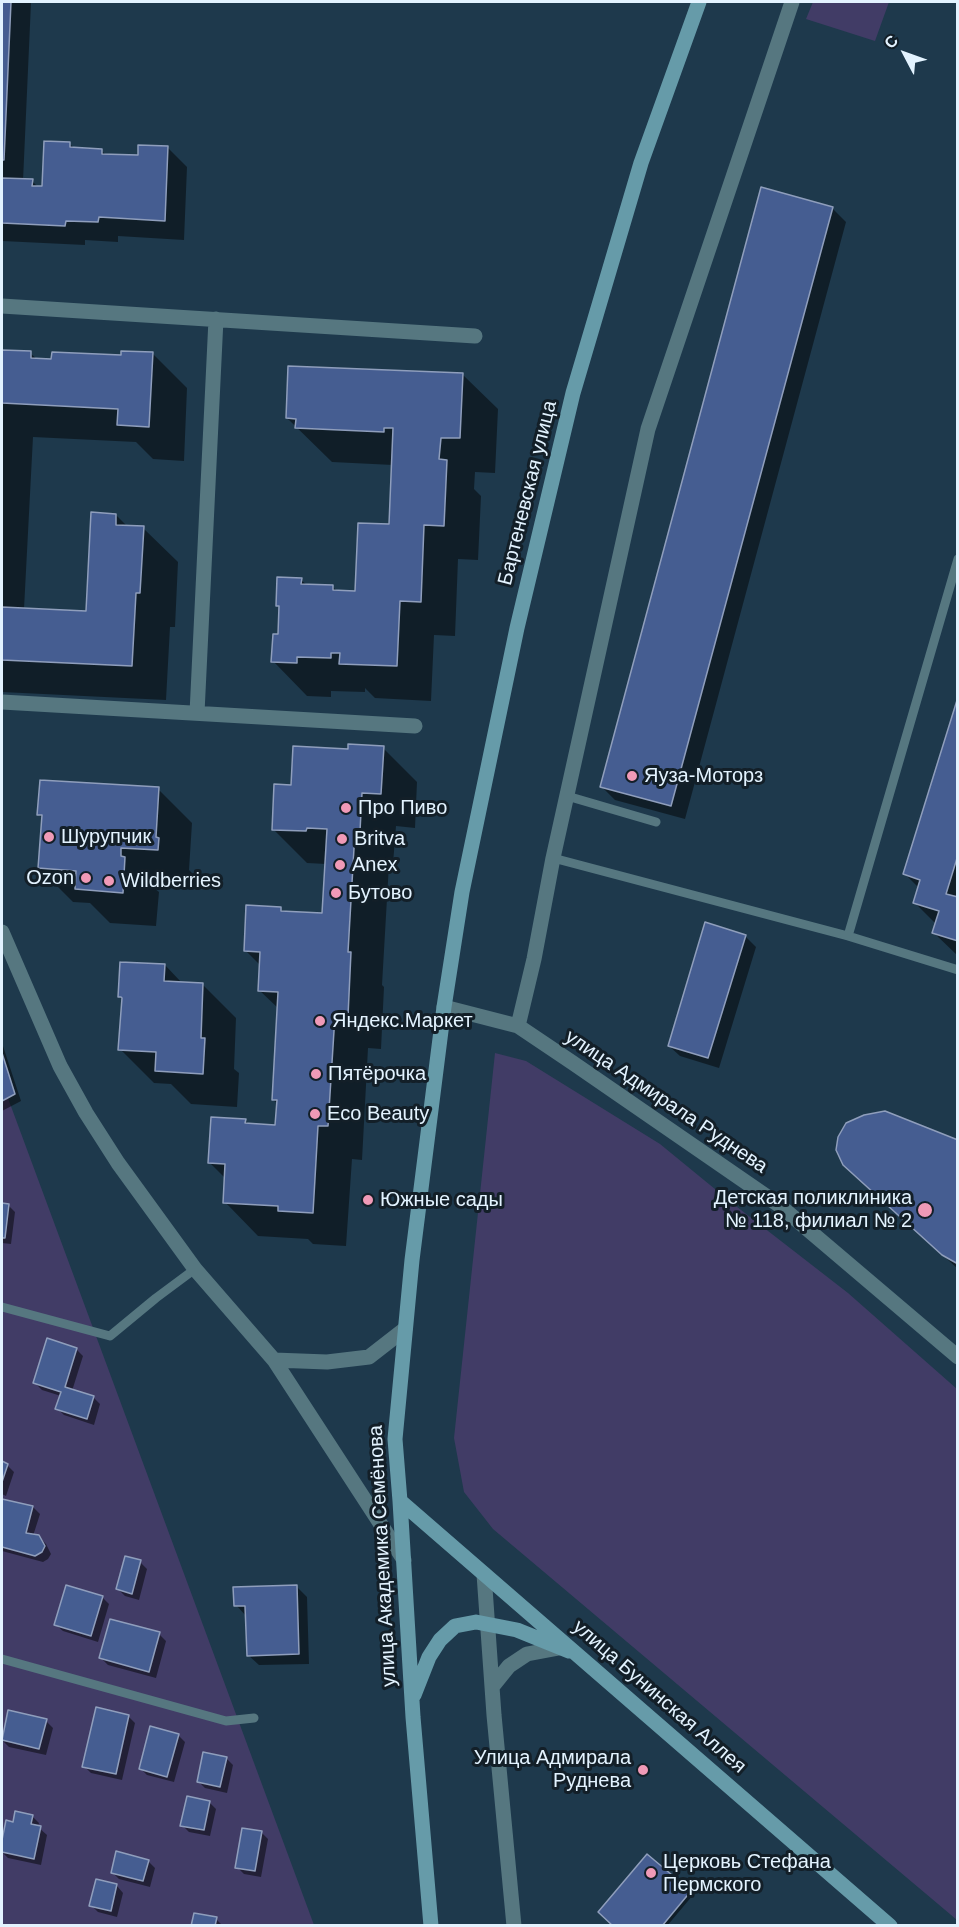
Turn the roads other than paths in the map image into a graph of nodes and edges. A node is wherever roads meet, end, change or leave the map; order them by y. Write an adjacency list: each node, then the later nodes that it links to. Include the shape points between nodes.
1 (699, 2): 16 (main road, Бартеневская улица, via 641,163 573,393 517,628 462,892)
2 (792, 2): 10 (street, via 648,429)
3 (2, 306): 4 (street)
4 (216, 320): 5 (street); 8 (street)
5 (475, 336)
6 (957, 560): 14 (lane)
7 (2, 702): 8 (street)
8 (197, 713): 9 (street)
9 (415, 726)
10 (567, 796): 11 (lane); 12 (street)
11 (656, 822)
12 (553, 858): 14 (lane); 17 (street)
13 (2, 932): 18 (street, via 60,1066 86,1113)
14 (848, 936): 15 (lane)
15 (957, 970)
16 (444, 1007): 17 (street, улица Адмирала Руднева); 20 (main road, улица Академика Семёнова)
17 (518, 1026): 21 (street, улица Адмирала Руднева, via 779,1204)
18 (195, 1269): 19 (lane, via 110,1336); 22 (street)
19 (2, 1307)
20 (405, 1329): 22 (street, via 369,1357 327,1362); 23 (main road, улица Академика Семёнова, via 394,1439)
21 (957, 1357)
22 (274, 1360): 24 (street)
23 (400, 1501): 24 (main road, улица Академика Семёнова); 25 (main road, улица Бунинская Аллея)
24 (404, 1560): 31 (main road, улица Академика Семёнова)
25 (484, 1574): 26 (street); 28 (main road, улица Бунинская Аллея)
26 (488, 1624): 27 (main road, via 517,1630); 30 (street); 31 (main road, via 455,1626 440,1640)
27 (559, 1648): 28 (main road); 30 (street, via 527,1654 509,1666)
28 (579, 1654): 35 (main road, улица Бунинская Аллея)
29 (2, 1659): 32 (lane, via 226,1721)
30 (492, 1687): 34 (street)
31 (412, 1701): 33 (main road, улица Академика Семёнова)
32 (254, 1718)
33 (431, 1926)
34 (514, 1926)
35 (890, 1926)

